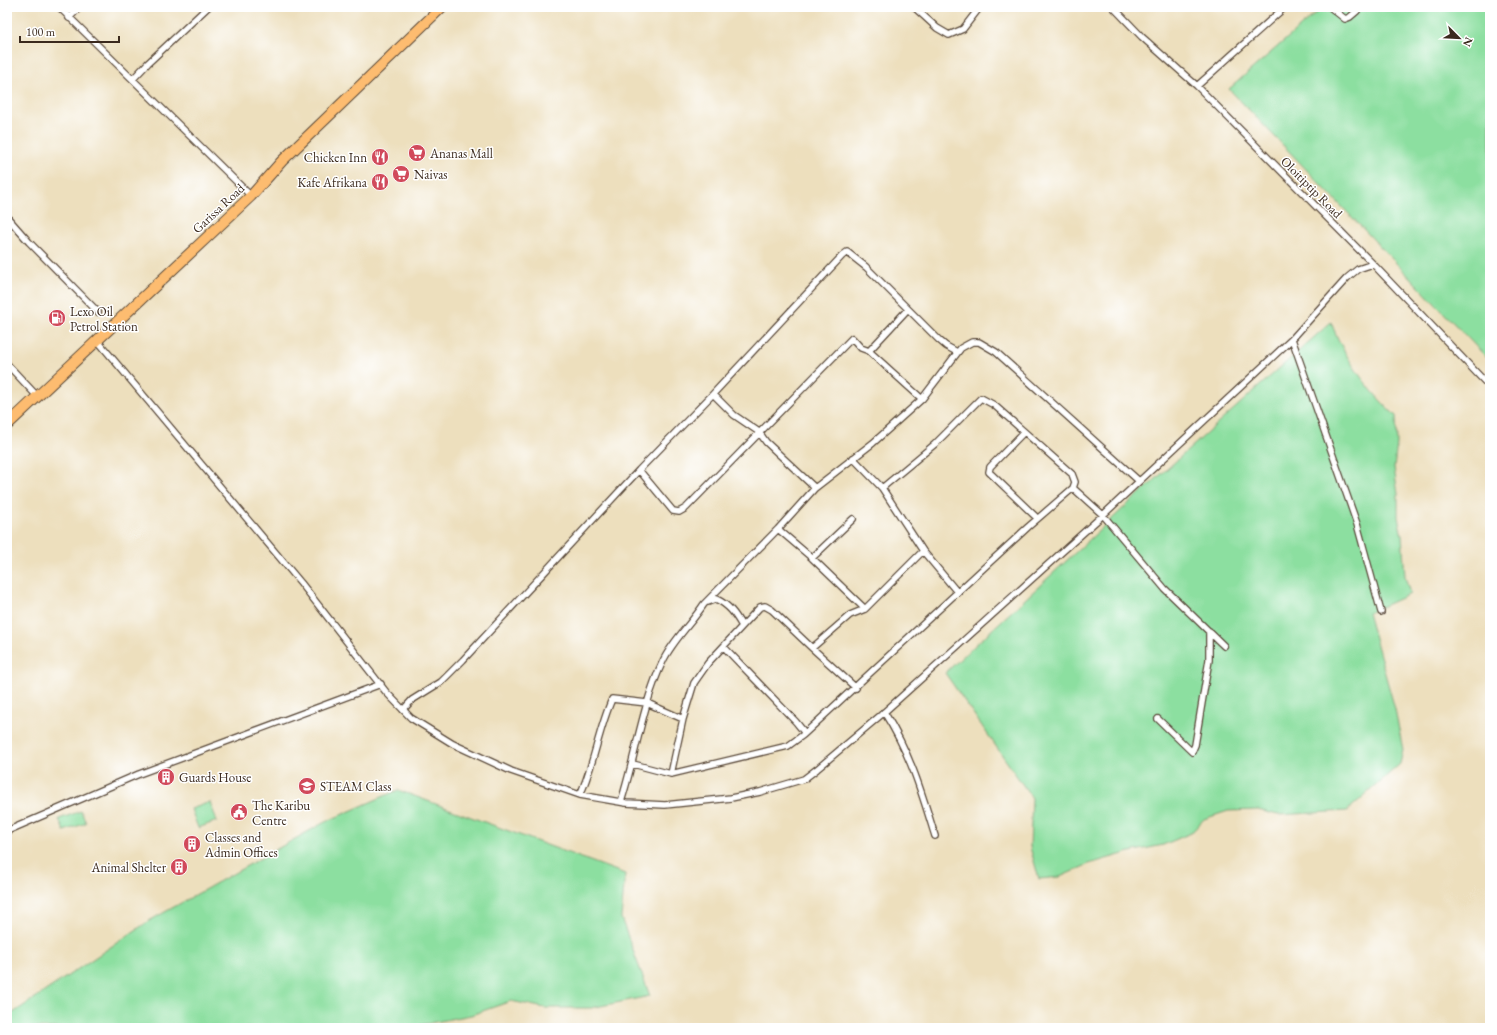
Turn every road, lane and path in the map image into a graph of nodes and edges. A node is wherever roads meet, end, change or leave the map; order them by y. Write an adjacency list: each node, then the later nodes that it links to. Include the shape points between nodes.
1 (59, 7): 13 (street)
2 (80, 7): 13 (street)
3 (208, 7): 14 (street)
4 (442, 7): 16 (highway, Garissa Road, via 282,161)
5 (485, 7): 6 (street)
6 (497, 7)
7 (914, 7): 8 (street, via 937,28 949,35 962,29)
8 (980, 7)
9 (1113, 7): 15 (street, Oloitiptip Road)
10 (1285, 7): 15 (street)
11 (1330, 7): 12 (street, via 1345,19)
12 (1357, 11)
13 (69, 18): 14 (street)
14 (133, 79): 16 (street)
15 (1197, 86): 18 (street, Oloitiptip Road)
16 (251, 196): 22 (highway, Garissa Road)
17 (7, 217): 20 (street)
18 (1373, 264): 21 (street, via 1358,269 1347,278); 26 (street, Oloitiptip Road)
19 (908, 309): 23 (street); 24 (street, via 946,346); 27 (street, via 866,267 847,252)
20 (98, 312)
21 (1292, 339): 35 (street); 48 (street, via 1357,524)
22 (97, 340): 28 (highway, Garissa Road); 54 (street, via 301,583)
23 (869, 351): 29 (street); 31 (street, via 861,348 852,338)
24 (957, 352): 29 (street); 35 (street, via 972,342 984,344)
25 (7, 364): 28 (street)
26 (1490, 387)
27 (713, 394): 31 (street, via 734,415); 34 (street)
28 (37, 396): 30 (highway, Garissa Road)
29 (922, 399): 33 (street)
30 (7, 425)
31 (759, 432): 34 (street, via 686,508 679,512 673,510); 36 (street, via 766,442)
32 (1024, 432): 37 (street, via 981,398 929,449); 38 (street, via 1072,474 1075,482); 40 (street, via 990,467 989,472)
33 (853, 458): 36 (street); 37 (street)
34 (639, 470): 57 (street, via 463,660 440,682 412,700)
35 (1139, 481): 39 (street)
36 (815, 488): 42 (street)
37 (882, 488): 43 (street)
38 (1073, 488): 39 (street); 40 (street)
39 (1103, 515): 50 (street, via 1165,589); 58 (street)
40 (1037, 518): 45 (street)
41 (853, 519): 44 (street)
42 (778, 529): 44 (street); 46 (street)
43 (923, 551): 45 (street); 47 (street)
44 (812, 558): 47 (street)
45 (958, 593): 55 (street)
46 (704, 604): 49 (street, via 714,600 722,602 733,612); 56 (street, via 667,654)
47 (865, 609): 53 (street, via 850,615)
48 (1381, 612)
49 (742, 626): 52 (street); 53 (street, via 760,607 765,606)
50 (1209, 631): 51 (street); 59 (street, via 1209,660 1192,752)
51 (1224, 646)
52 (724, 647): 60 (street, via 708,663 694,683); 61 (street, via 796,722 804,732)
53 (812, 648): 55 (street)
54 (380, 684): 57 (street); 66 (street, via 139,774)
55 (856, 688): 61 (street)
56 (647, 703): 60 (street); 62 (street); 64 (street, via 612,700 603,720 591,769)
57 (403, 710): 64 (street, via 423,727 453,744 511,771)
58 (884, 712): 65 (street, via 808,776 784,786 705,802 665,805); 67 (street, via 915,771)
59 (1158, 719)
60 (683, 720): 63 (street)
61 (803, 736): 63 (street, via 788,746)
62 (633, 764): 63 (street); 65 (street)
63 (671, 774)
64 (580, 796): 65 (street)
65 (621, 802)
66 (7, 831)
67 (935, 836)

